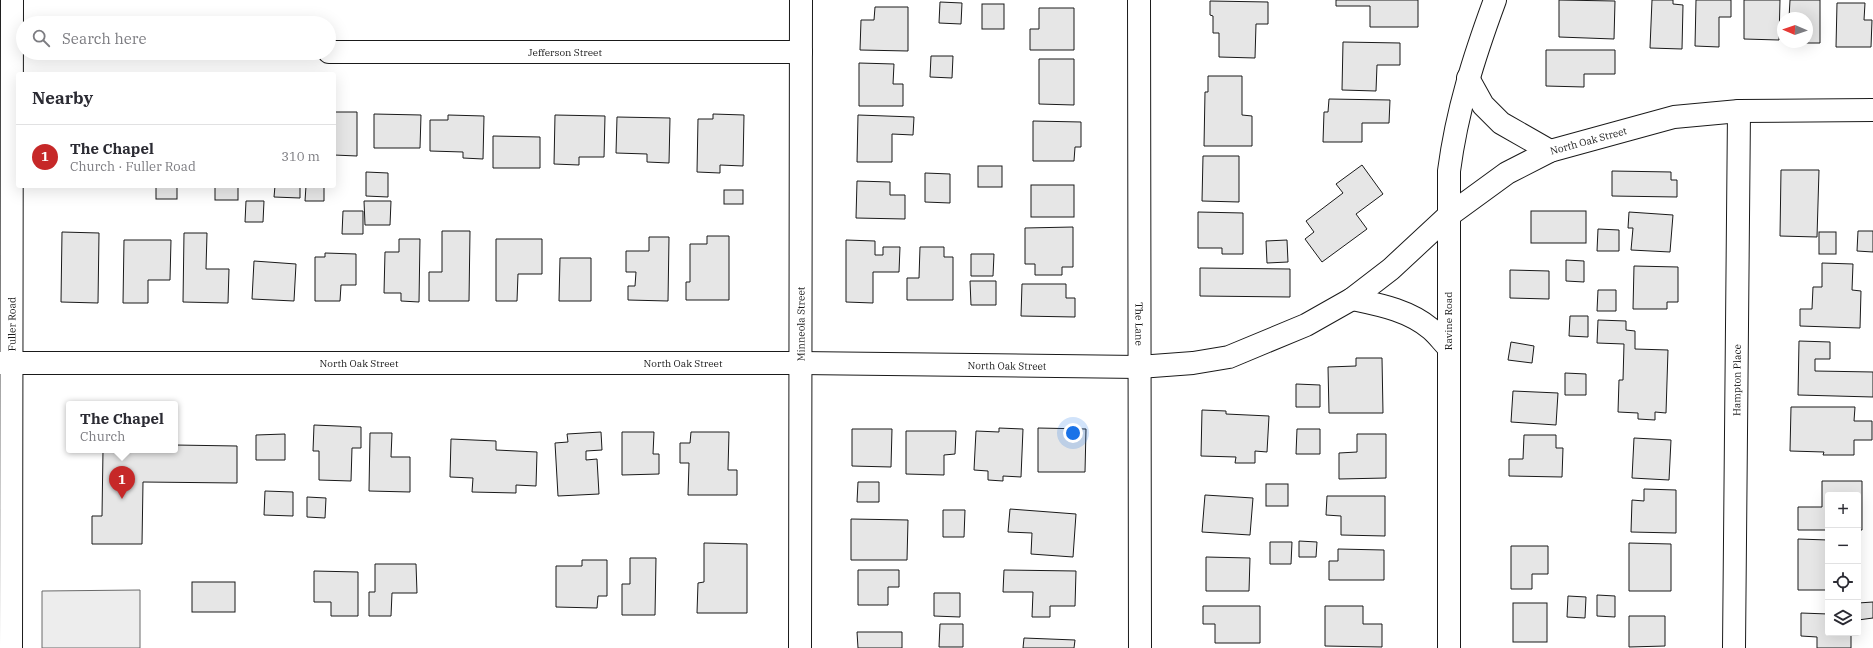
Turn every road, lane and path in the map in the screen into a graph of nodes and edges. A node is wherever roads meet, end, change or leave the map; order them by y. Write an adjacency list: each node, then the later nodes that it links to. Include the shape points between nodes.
1 (12, 0): 5 (street, Fuller Road)
2 (801, 0): 7 (street, Minneola Street)
3 (1139, 0): 17 (street, The Lane)
4 (1495, 0): 8 (street, Ravine Road)
5 (12, 52): 15 (street, Fuller Road)
6 (336, 52): 7 (street, Jefferson Street)
7 (801, 52): 16 (street, Minneola Street)
8 (1468, 78): 11 (street, via 1484,105 1501,123); 12 (street, Ravine Road, via 1449,171)
9 (1873, 110): 10 (street, North Oak Street)
10 (1739, 111): 11 (street, North Oak Street, via 1674,118); 22 (street, Hampton Place)
11 (1550, 151): 12 (street, North Oak Street, via 1507,173)
12 (1448, 216): 13 (street, North Oak Street, via 1391,269); 14 (street, Ravine Road)
13 (1352, 299): 14 (street, via 1392,308 1412,317 1430,329); 17 (street, North Oak Street, via 1306,325 1229,357 1193,363)
14 (1448, 347): 21 (street, Ravine Road)
15 (6, 363): 16 (street, North Oak Street); 18 (street, Fuller Road)
16 (800, 363): 17 (street, North Oak Street); 19 (street, Minneola Street)
17 (1138, 367): 20 (street, The Lane)
18 (11, 648)
19 (800, 648)
20 (1140, 648)
21 (1448, 648)
22 (1734, 648)

